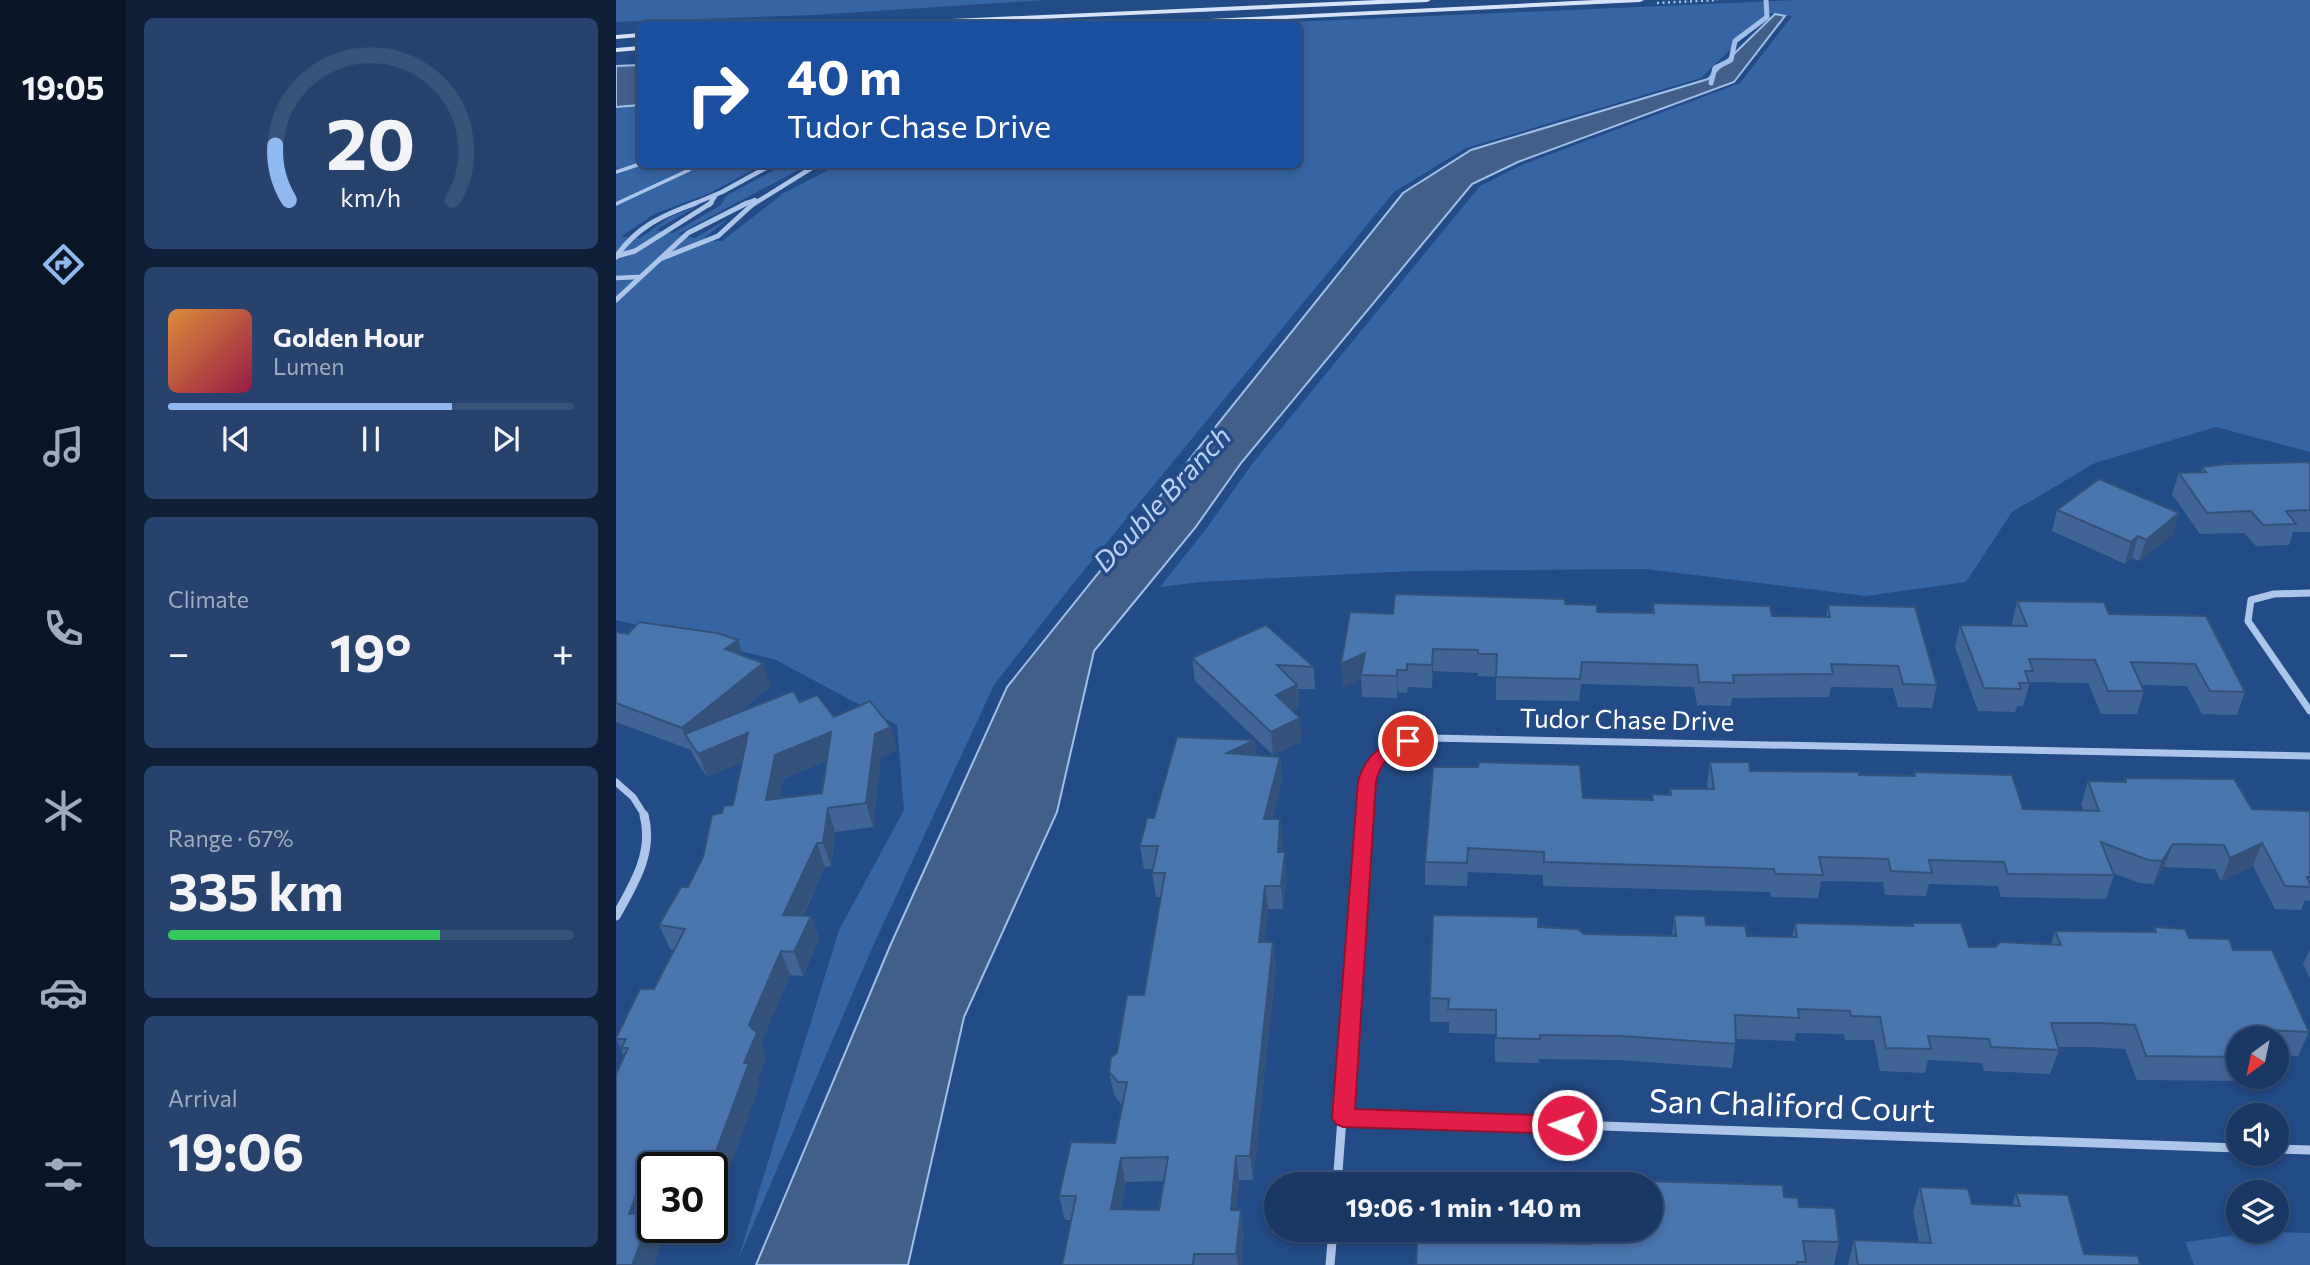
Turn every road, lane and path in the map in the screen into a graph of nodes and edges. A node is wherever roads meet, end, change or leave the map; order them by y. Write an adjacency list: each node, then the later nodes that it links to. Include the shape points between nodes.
1 (1427, 0): 4 (main road)
2 (1634, 0): 3 (main road); 6 (main road)
3 (1640, 0)
4 (1278, 3): 5 (main road)
5 (995, 21)
6 (1209, 21)
7 (637, 35): 8 (main road)
8 (616, 37)
9 (637, 48): 10 (main road)
10 (616, 50)
11 (637, 165): 15 (lane)
12 (690, 168): 18 (lane)
13 (766, 168): 16 (street)
14 (811, 168): 17 (street)
15 (616, 172)
16 (715, 196): 19 (street, via 712,204); 19 (street, via 662,216 627,241)
17 (759, 199): 20 (street, via 718,236); 20 (street, via 676,242)
18 (616, 204)
19 (617, 256)
20 (660, 259): 21 (street)
21 (638, 277): 22 (lane); 23 (street)
22 (616, 278)
23 (616, 300)
24 (2310, 593): 25 (street, via 2251,600 2248,621)
25 (2310, 711)
26 (2310, 756): 29 (street, Tudor Chase Drive, via 1408,741 1384,751 1370,769 1367,782)
27 (616, 782): 28 (street, via 644,809 649,829 647,855)
28 (616, 916)
29 (1343, 1118): 30 (street, San Chaliford Court); 33 (street, Tudor Chase Drive)
30 (2226, 1148)
31 (2289, 1149): 32 (street)
32 (2310, 1150)
33 (1338, 1172)
34 (1332, 1242): 35 (street)
35 (1330, 1265)

